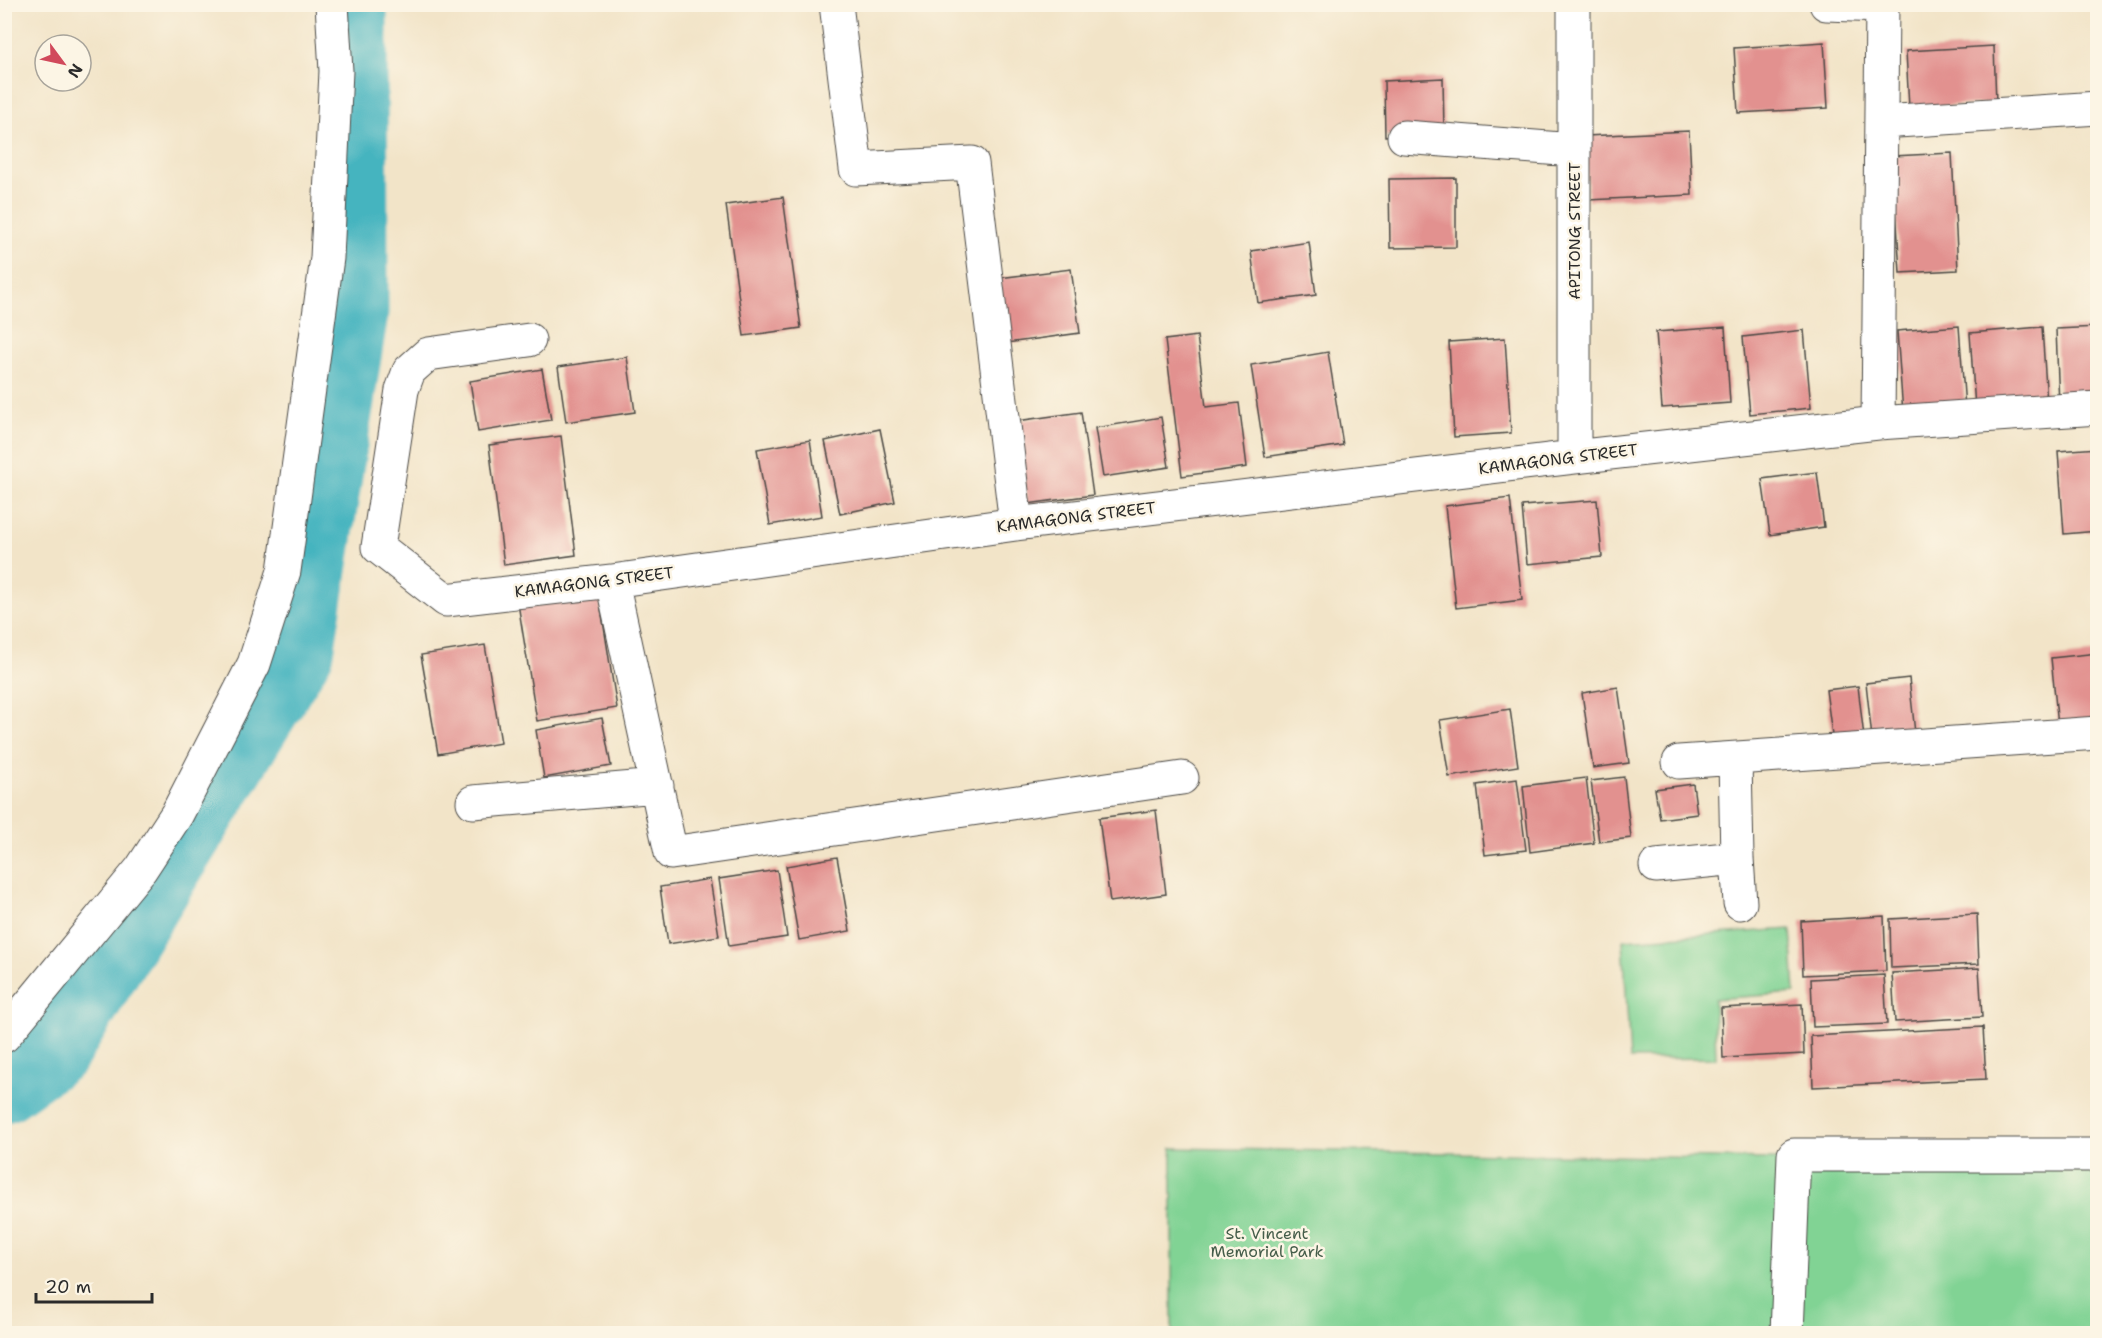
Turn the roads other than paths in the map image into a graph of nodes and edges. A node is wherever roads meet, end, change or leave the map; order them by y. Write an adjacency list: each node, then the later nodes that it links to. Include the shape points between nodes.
1 (332, 4): 25 (street, via 336,71 327,258 284,571 254,664 177,814 141,869)
2 (836, 4): 14 (street, via 856,170 972,163)
3 (1574, 4): 9 (street, APITONG STREET)
4 (1827, 4): 5 (street)
5 (1882, 5): 7 (street)
6 (2097, 108): 7 (street)
7 (1882, 122): 12 (street)
8 (1404, 137): 9 (street)
9 (1574, 150): 13 (street, APITONG STREET)
10 (529, 340): 15 (street, KAMAGONG STREET, via 428,354 409,371 402,390 378,547 446,600)
11 (2097, 408): 12 (street, KAMAGONG STREET)
12 (1878, 423): 13 (street, KAMAGONG STREET)
13 (1574, 457): 14 (street, KAMAGONG STREET)
14 (1016, 524): 15 (street, KAMAGONG STREET)
15 (612, 581): 20 (street)
16 (2097, 733): 17 (street)
17 (1735, 760): 18 (street); 22 (street)
18 (1679, 762)
19 (1182, 778): 20 (street, via 671,853)
20 (657, 786): 21 (street)
21 (473, 802)
22 (1737, 858): 23 (street); 24 (street)
23 (1656, 866)
24 (1740, 903)
25 (4, 1036)
26 (2097, 1155): 27 (street, via 1794,1155)
27 (1787, 1334)

